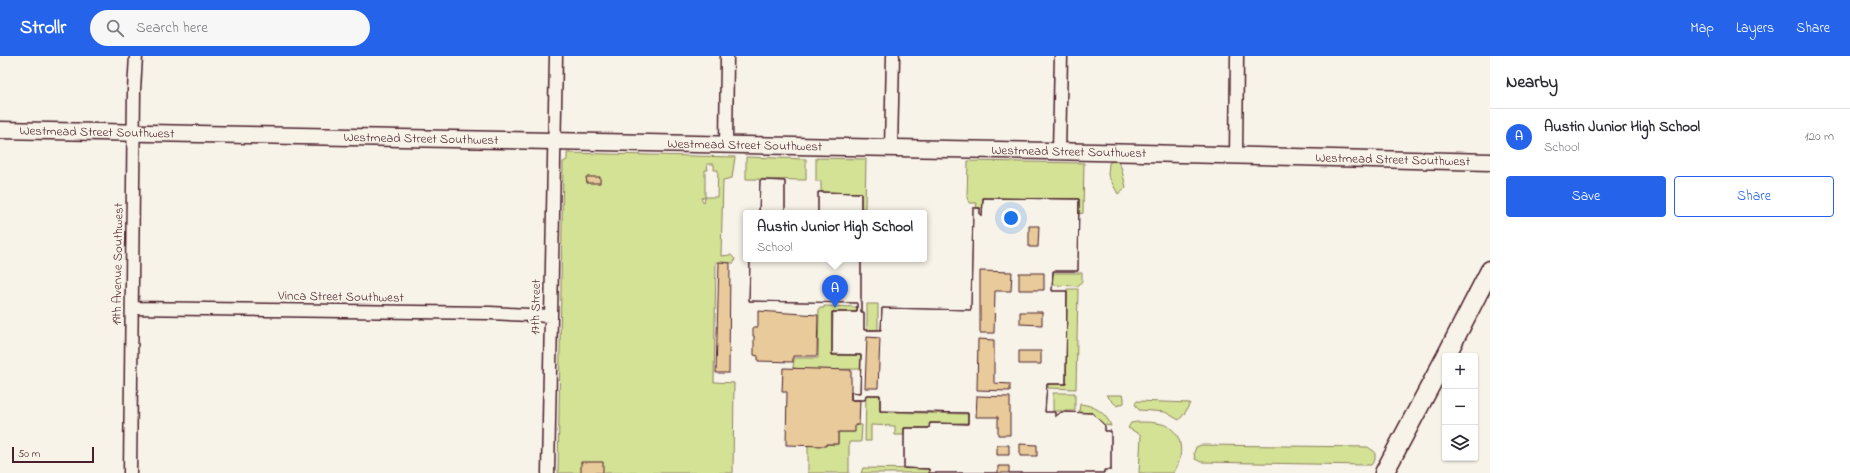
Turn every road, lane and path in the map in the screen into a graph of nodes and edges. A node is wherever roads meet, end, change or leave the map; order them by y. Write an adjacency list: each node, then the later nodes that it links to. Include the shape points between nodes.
1 (136, 56): 8 (street, 19th Avenue Southwest)
2 (556, 56): 9 (street, 17th Street)
3 (727, 56): 10 (street)
4 (893, 56): 11 (street)
5 (1061, 56): 12 (street)
6 (1236, 56): 13 (street)
7 (0, 130): 8 (street, Westmead Street Southwest)
8 (134, 133): 9 (street, Westmead Street Southwest); 16 (street, 19th Avenue Southwest)
9 (555, 142): 10 (street, Westmead Street Southwest); 17 (street, 17th Street)
10 (726, 145): 11 (street, Westmead Street Southwest)
11 (891, 148): 12 (street, Westmead Street Southwest)
12 (1059, 152): 13 (street, Westmead Street Southwest)
13 (1236, 155): 14 (street, Westmead Street Southwest)
14 (1490, 162)
15 (1490, 270): 18 (main road)
16 (132, 308): 17 (street, Vinca Street Southwest); 20 (street, 19th Avenue Southwest)
17 (550, 316): 21 (street, 17th Street)
18 (1448, 353)
19 (1442, 364): 22 (main road)
20 (130, 473)
21 (548, 473)
22 (1384, 473)

